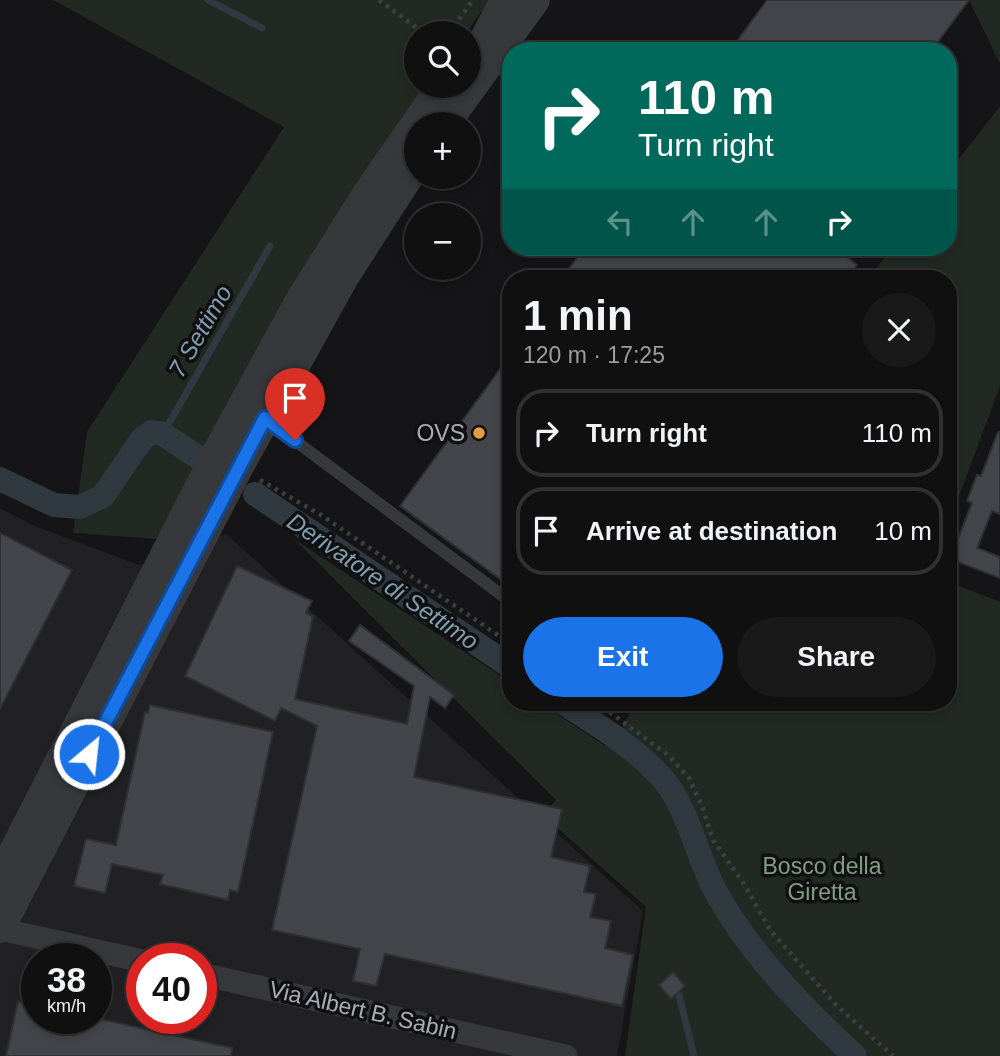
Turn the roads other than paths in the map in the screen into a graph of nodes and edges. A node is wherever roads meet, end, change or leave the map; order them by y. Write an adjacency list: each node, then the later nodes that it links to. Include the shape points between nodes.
1 (504, 0): 3 (street); 5 (street)
2 (535, 0): 4 (street)
3 (481, 32)
4 (505, 42)
5 (481, 44)
6 (502, 45): 8 (street)
7 (434, 98): 12 (street)
8 (454, 112)
9 (404, 159): 11 (street, via 383,190 380,200)
10 (404, 183): 11 (street)
11 (386, 209): 13 (street)
12 (301, 299): 13 (street, via 291,344 260,400 258,409); 15 (street, via 217,453)
13 (265, 418): 14 (lane); 16 (street)
14 (502, 595)
15 (0, 879)
16 (0, 928): 17 (street)
17 (126, 957)
18 (217, 978): 19 (street, Via Albert B. Sabin)
19 (566, 1056)

